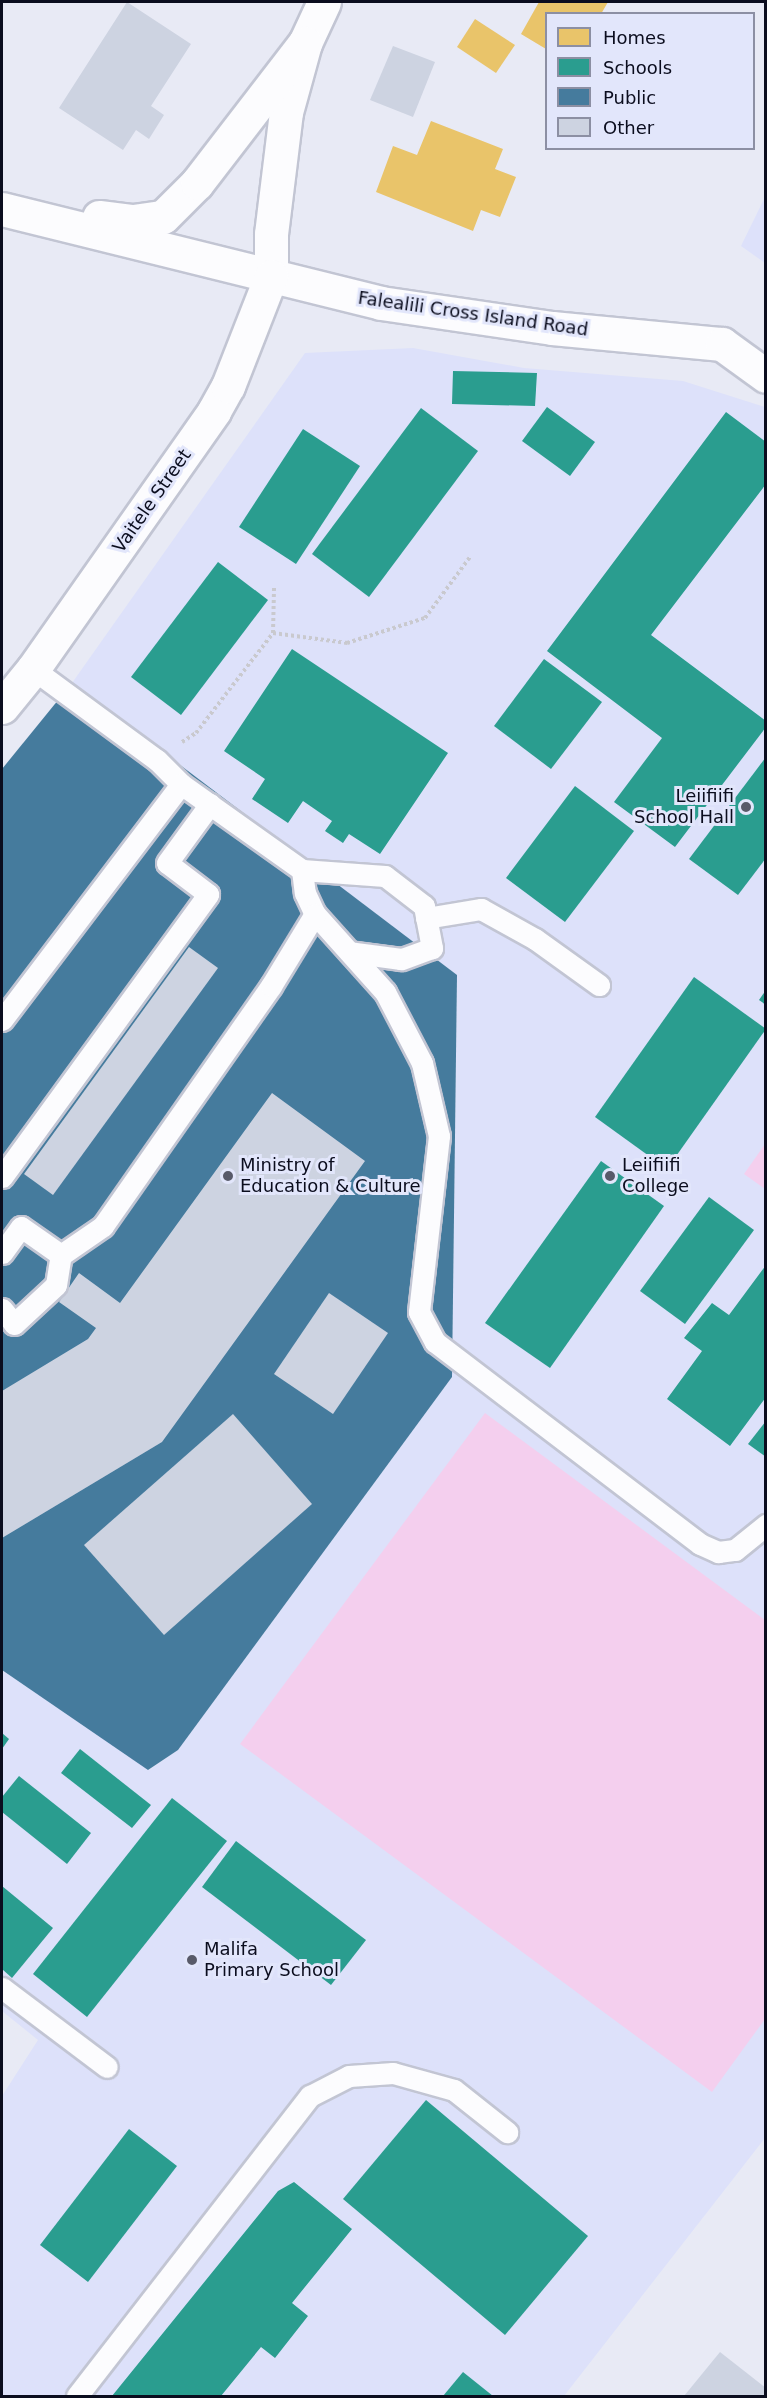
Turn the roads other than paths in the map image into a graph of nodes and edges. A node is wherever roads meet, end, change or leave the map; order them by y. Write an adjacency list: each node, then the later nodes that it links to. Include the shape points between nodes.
1 (324, 2): 2 (main road)
2 (305, 43): 3 (main road, via 197,183 163,217 133,221); 4 (main road, Vaitele Street, via 279,155)
3 (14, 211): 4 (main road, Falealili Cross Island Road)
4 (272, 276): 5 (main road, Falealili Cross Island Road, via 381,303 552,328 722,344); 6 (main road, Vaitele Street, via 214,411)
5 (765, 376)
6 (33, 669): 7 (main road, Vaitele Street); 8 (lane, via 157,760)
7 (2, 707)
8 (181, 784): 9 (lane); 15 (lane)
9 (210, 804): 10 (lane); 16 (lane, via 167,862 208,894)
10 (302, 870): 11 (lane, via 304,893); 12 (lane, via 385,876 424,906)
11 (315, 914): 13 (lane); 18 (lane, via 271,986 103,1226)
12 (426, 918): 13 (lane, via 432,948 400,959); 14 (lane, via 480,909 535,939)
13 (349, 952): 20 (lane, via 385,992 422,1063 439,1136 419,1312 435,1342 700,1544 718,1552 735,1550)
14 (599, 985)
15 (2, 1020)
16 (2, 1177)
17 (2, 1253): 18 (lane, via 21,1227)
18 (61, 1255): 19 (lane, via 56,1285 14,1324)
19 (2, 1309)
20 (765, 1525)
21 (2, 1988): 22 (lane)
22 (107, 2067)
23 (507, 2132): 24 (lane, via 454,2090 393,2073 349,2076 309,2096)
24 (77, 2397)

